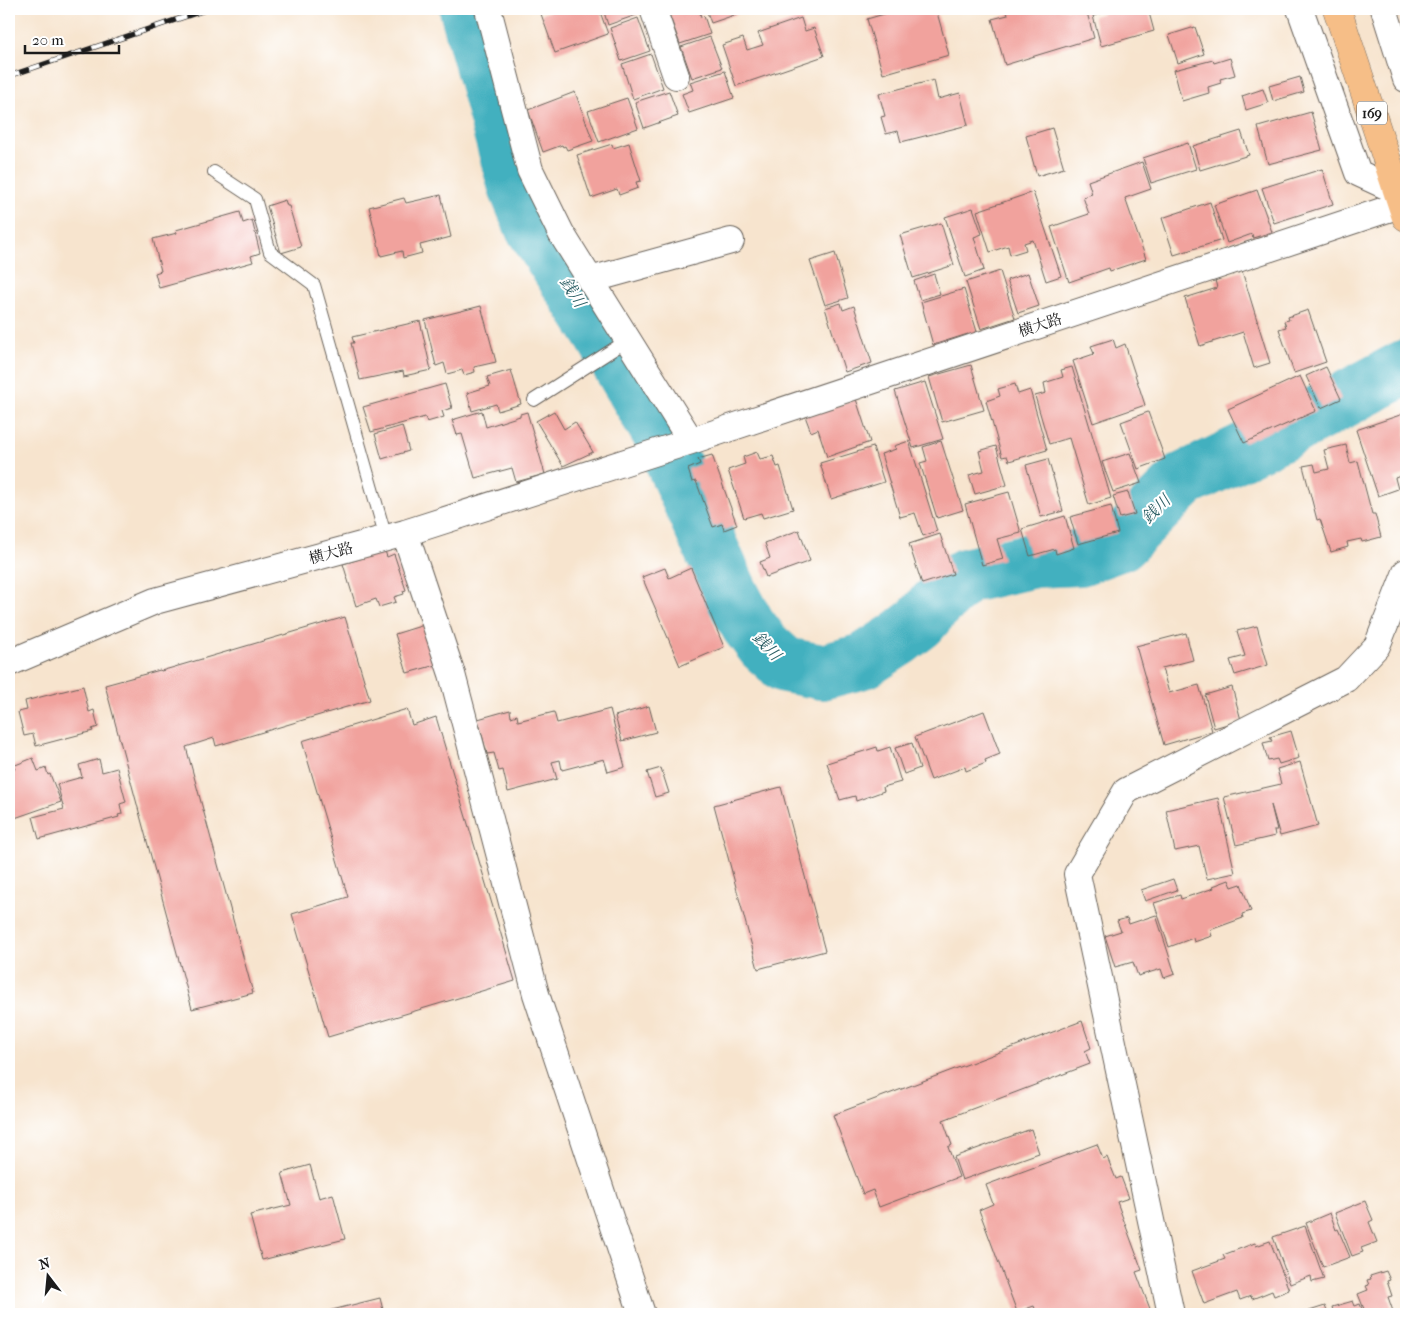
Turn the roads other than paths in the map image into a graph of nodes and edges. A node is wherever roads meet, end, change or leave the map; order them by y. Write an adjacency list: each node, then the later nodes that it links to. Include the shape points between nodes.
1 (488, 9): 11 (street, via 530,170 561,233)
2 (653, 9): 7 (street)
3 (1300, 9): 9 (street, via 1358,173)
4 (1337, 9): 9 (highway, 169)
5 (1384, 9): 6 (street)
6 (1405, 68)
7 (676, 76)
8 (214, 172): 15 (lane, via 255,199 270,252 314,285)
9 (1404, 199): 14 (street, 横大路)
10 (731, 241): 11 (street)
11 (590, 280): 12 (street)
12 (622, 343): 13 (lane); 14 (street)
13 (534, 400)
14 (674, 447): 15 (street, 横大路)
15 (396, 536): 17 (street, 横大路, via 155,601); 18 (street, via 452,674 536,994)
16 (1406, 572): 19 (street, via 1377,646 1346,679 1126,791 1077,874)
17 (9, 664)
18 (642, 1314)
19 (1172, 1314)

